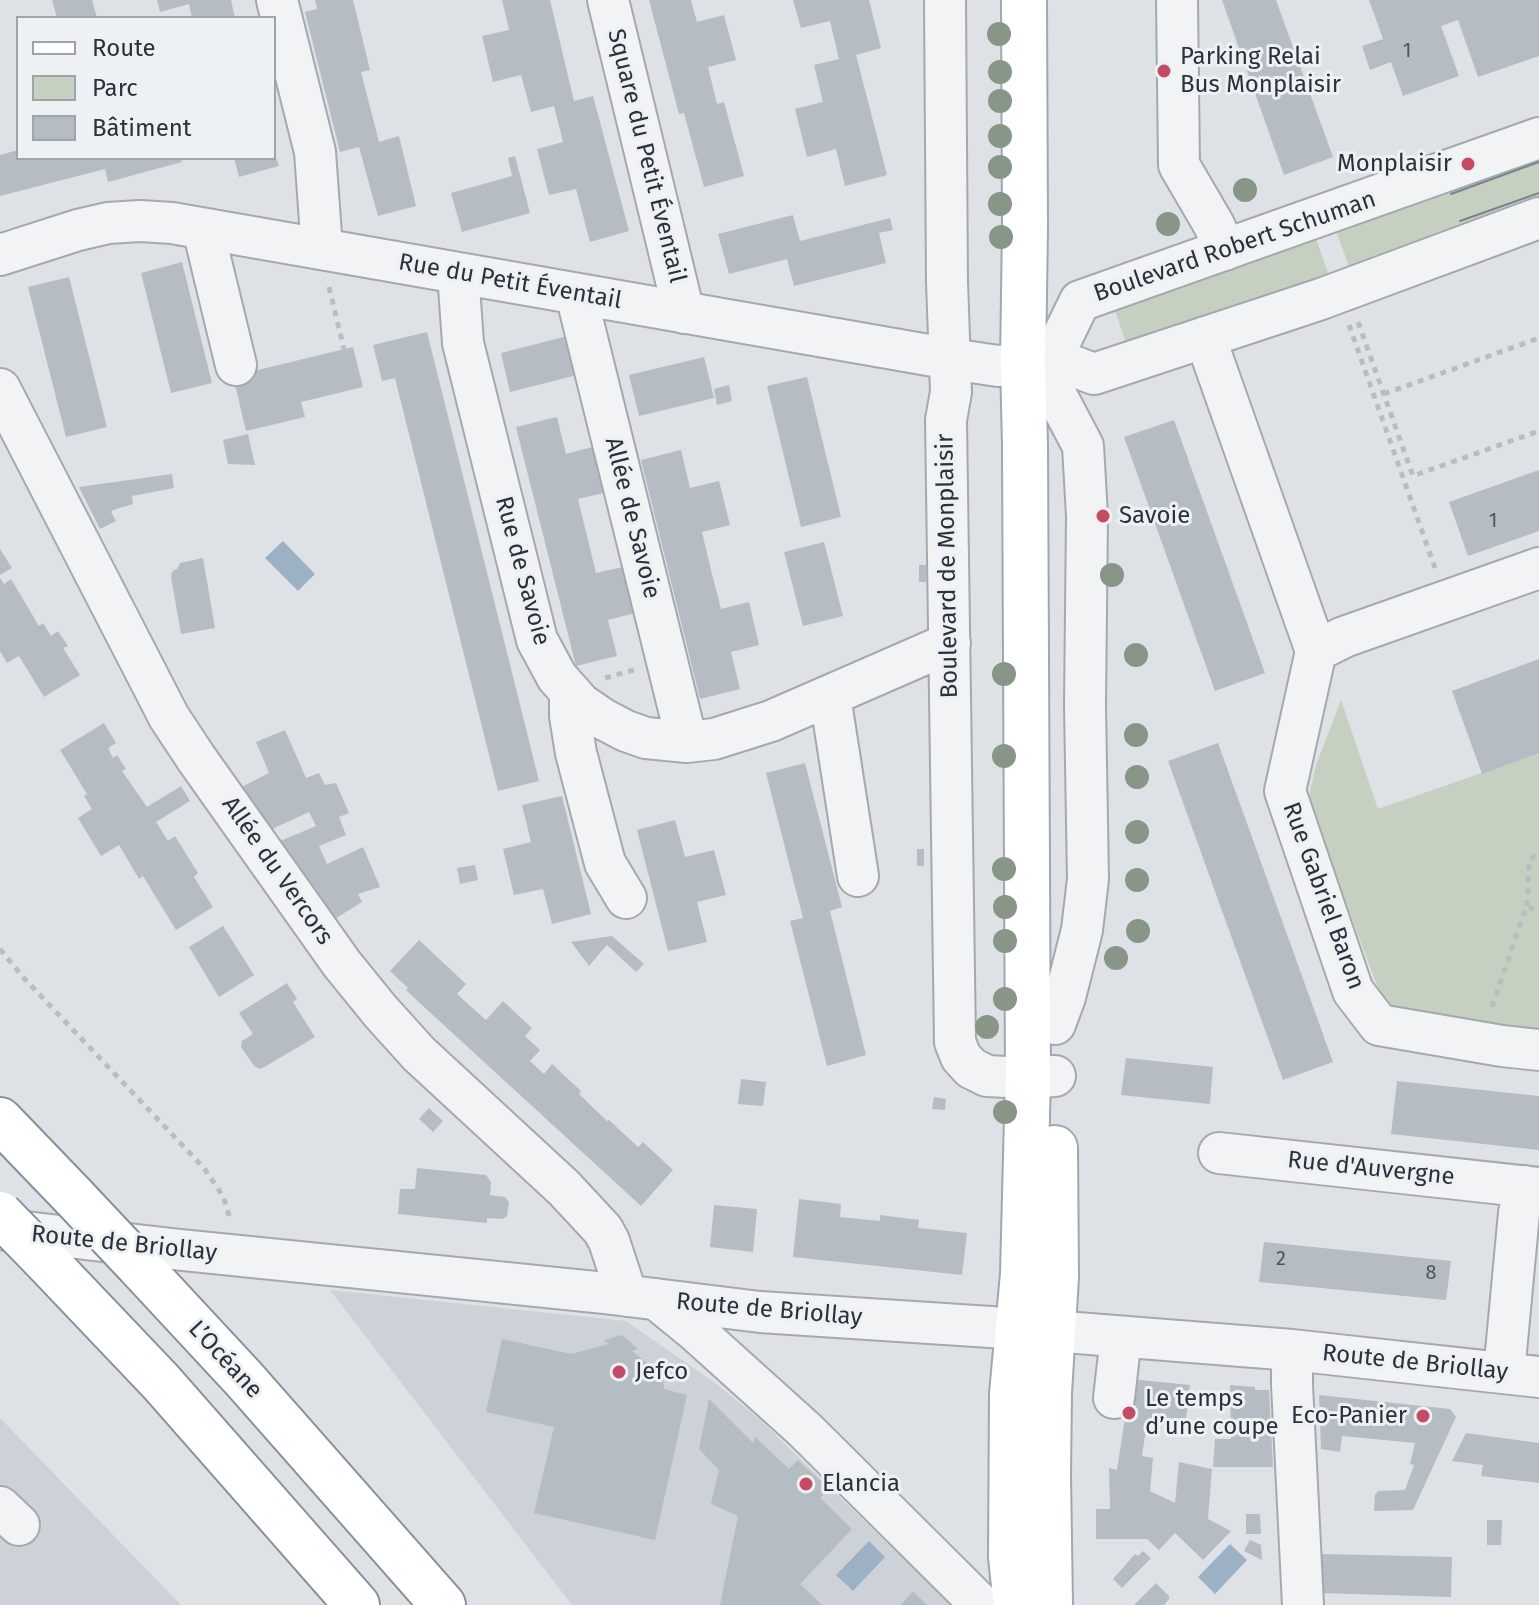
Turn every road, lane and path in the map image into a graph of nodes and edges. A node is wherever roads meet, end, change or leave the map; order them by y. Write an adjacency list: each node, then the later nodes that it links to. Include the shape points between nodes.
1 (277, 0): 12 (street, via 315,152)
2 (608, 0): 15 (street, Square du Petit Éventail)
3 (945, 0): 21 (street, Boulevard de Monplaisir)
4 (1024, 0): 23 (main road, via 1025,227)
5 (1052, 0): 23 (main road)
6 (1177, 0): 10 (street, via 1179,165)
7 (1539, 138): 10 (street, Boulevard Robert Schuman)
8 (1539, 218): 18 (street)
9 (203, 229): 11 (street, Rue du Petit Éventail, via 172,223 108,223); 12 (street, Rue du Petit Éventail); 22 (street)
10 (1225, 250): 23 (street, Boulevard Robert Schuman, via 1080,301)
11 (0, 255)
12 (324, 262): 13 (street, Rue du Petit Éventail); 20 (path)
13 (458, 273): 14 (street, Rue du Petit Éventail); 32 (street, Rue de Savoie, via 463,343 537,640 546,659)
14 (576, 294): 15 (street, Rue du Petit Éventail); 31 (street, Allée de Savoie)
15 (684, 313): 21 (street, Rue du Petit Éventail)
16 (1358, 321): 25 (path)
17 (1349, 324): 28 (path)
18 (1205, 337): 23 (street, via 1094,374); 30 (street)
19 (1539, 338): 25 (path)
20 (344, 349)
21 (951, 359): 23 (street, Rue du Petit Éventail); 29 (street, Boulevard de Monplaisir, via 946,420)
22 (236, 365)
23 (1043, 370): 43 (main road, via 1055,1024); 43 (main road, via 1025,445)
24 (0, 389): 50 (street, Allée du Vercors, via 169,717 196,758 381,1012 603,1230)
25 (1384, 394): 26 (path, via 1413,476)
26 (1539, 431)
27 (1539, 568): 30 (street)
28 (1436, 569)
29 (950, 643): 33 (street, Rue de Savoie); 43 (street, Boulevard de Monplaisir, via 955,1042 971,1068 987,1076)
30 (1316, 651): 42 (street, Rue Gabriel Baron, via 1285,791 1353,991 1379,1025)
31 (667, 661): 32 (path); 34 (street, Allée de Savoie)
32 (583, 686): 34 (street, Rue de Savoie, via 603,719 646,738); 37 (street, via 570,716 576,753 605,863)
33 (830, 696): 34 (street, Rue de Savoie, via 728,735); 36 (street)
34 (687, 742)
35 (1539, 852): 38 (path, via 1529,861)
36 (858, 876)
37 (626, 898)
38 (1526, 907): 39 (path); 41 (path)
39 (1539, 910)
40 (0, 949): 49 (path, via 212,1179 229,1215)
41 (1493, 1003)
42 (1539, 1050)
43 (1042, 1077): 52 (main road, via 1023,1261)
44 (0, 1120): 59 (main road, L’Océane, bridge, via 244,1379)
45 (1219, 1153): 46 (street, Rue d'Auvergne)
46 (1531, 1187): 55 (street, Rue d'Auvergne, via 1519,1213 1506,1338)
47 (0, 1214): 58 (main road, bridge, via 161,1382)
48 (0, 1229): 49 (street, Route de Briollay)
49 (233, 1256): 50 (street, Route de Briollay)
50 (642, 1298): 51 (street, Route de Briollay); 56 (street)
51 (760, 1312): 52 (street, Route de Briollay); 56 (street)
52 (1035, 1331): 53 (street, Route de Briollay); 61 (main road, via 1012,1394 1011,1557); 62 (main road, via 1048,1475)
53 (1121, 1337): 54 (street, Route de Briollay); 57 (street)
54 (1292, 1350): 55 (street, Route de Briollay); 63 (street)
55 (1522, 1375)
56 (750, 1380): 60 (street)
57 (1114, 1398)
58 (357, 1605)
59 (443, 1605)
60 (981, 1605)
61 (1016, 1605)
62 (1050, 1605)
63 (1303, 1605)

